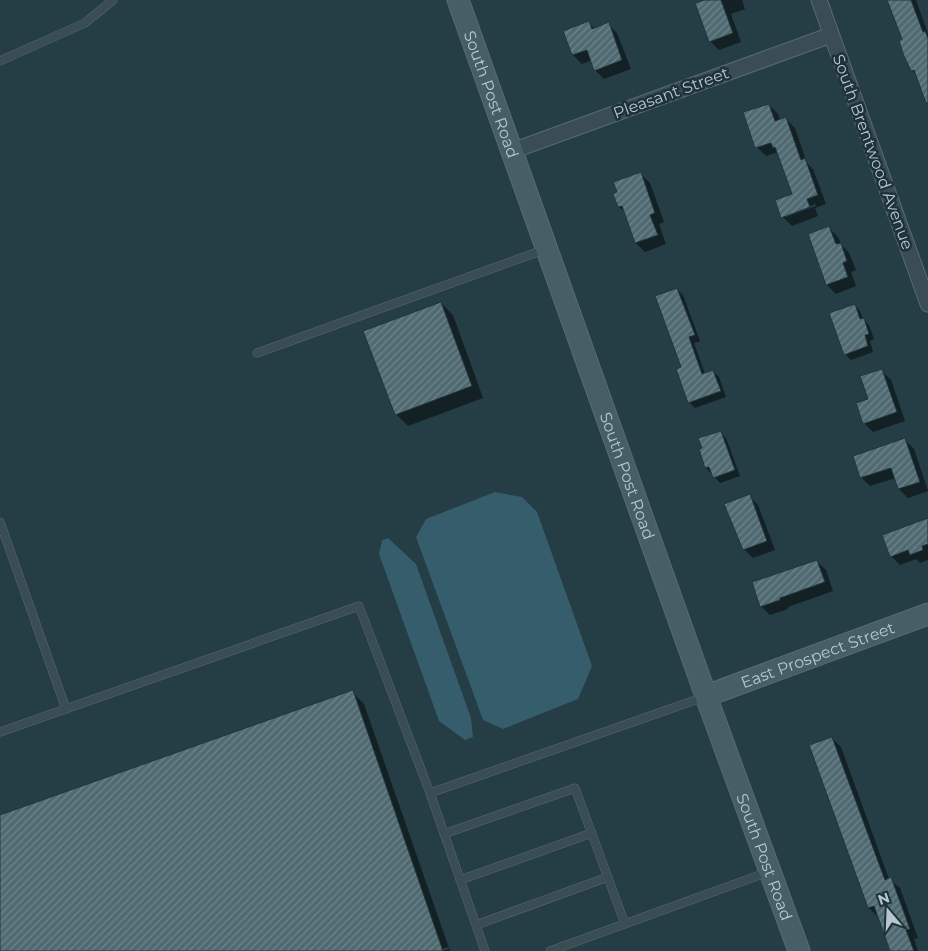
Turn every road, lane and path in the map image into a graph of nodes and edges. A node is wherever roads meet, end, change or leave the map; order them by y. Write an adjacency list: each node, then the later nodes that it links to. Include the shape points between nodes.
1 (113, 0): 5 (lane, via 85,23)
2 (458, 0): 6 (main road, South Post Road)
3 (819, 0): 4 (street, South Brentwood Avenue)
4 (831, 35): 6 (street, Pleasant Street); 8 (street, South Brentwood Avenue)
5 (0, 61)
6 (512, 151): 7 (main road, South Post Road)
7 (547, 248): 9 (lane); 12 (main road, South Post Road)
8 (928, 304)
9 (257, 353)
10 (0, 522): 13 (lane)
11 (928, 614): 12 (main road, East Prospect Street)
12 (706, 696): 15 (lane); 18 (main road, South Post Road)
13 (66, 709): 14 (lane); 15 (lane, via 359,606)
14 (0, 732)
15 (430, 793): 17 (lane)
16 (592, 833): 17 (lane, via 575,788); 19 (lane); 20 (lane)
17 (444, 834): 20 (lane)
18 (770, 871): 21 (lane); 25 (main road, South Post Road)
19 (608, 877): 21 (lane); 22 (lane)
20 (460, 880): 22 (lane)
21 (625, 924): 24 (lane)
22 (476, 925): 23 (lane)
23 (485, 951)
24 (550, 951)
25 (798, 951)

